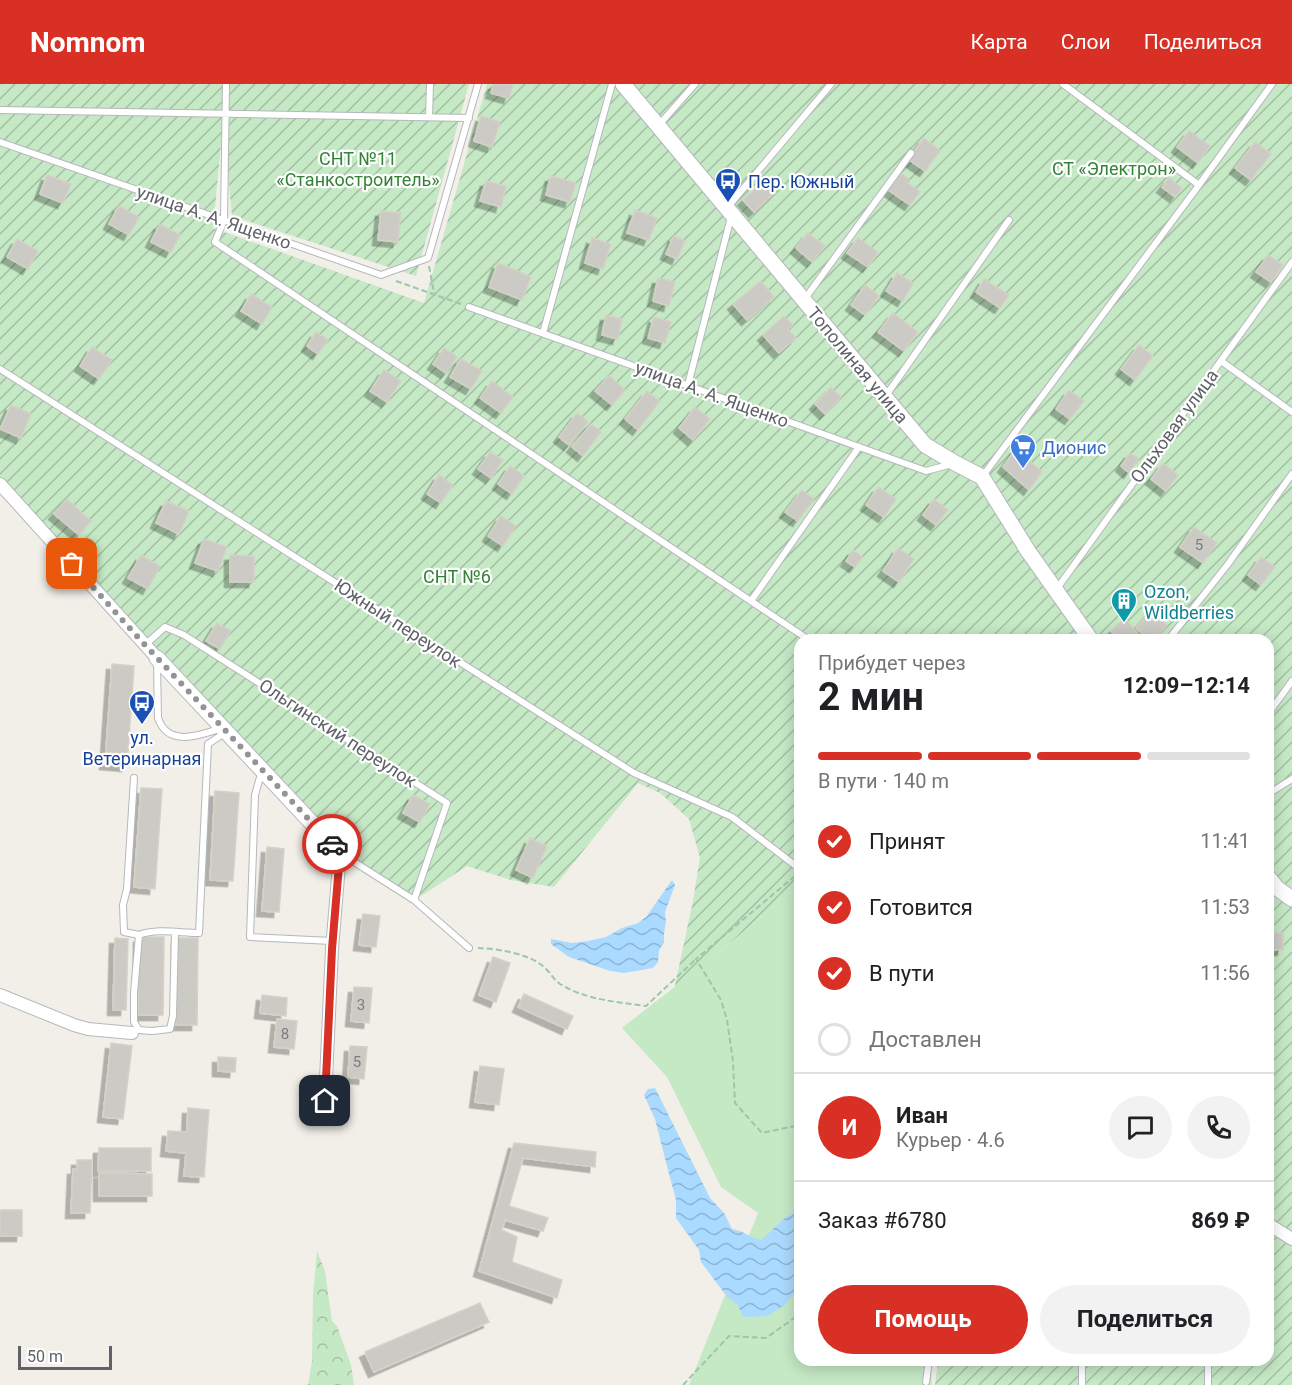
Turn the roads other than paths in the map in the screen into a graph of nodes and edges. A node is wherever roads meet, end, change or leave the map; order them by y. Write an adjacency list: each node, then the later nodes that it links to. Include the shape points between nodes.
1 (226, 84): 11 (lane)
2 (430, 84): 12 (lane)
3 (478, 84): 13 (lane)
4 (612, 84): 24 (lane)
5 (623, 84): 14 (street, Тополиная улица)
6 (695, 84): 14 (lane)
7 (831, 84): 18 (lane)
8 (1063, 84): 17 (lane)
9 (1272, 84): 17 (lane)
10 (0, 110): 11 (lane)
11 (226, 114): 12 (lane); 19 (lane)
12 (429, 117): 13 (lane)
13 (469, 118): 19 (lane, улица А. А. Ященко, via 428,258 381,275)
14 (658, 126): 18 (street, Тополиная улица)
15 (0, 142): 19 (lane, улица А. А. Ященко)
16 (910, 153): 22 (lane)
17 (1199, 185): 33 (lane)
18 (729, 212): 22 (street, Тополиная улица); 27 (lane)
19 (224, 220): 36 (lane, via 215,242)
20 (1009, 220): 28 (lane)
21 (1292, 262): 25 (lane, Ольховая улица)
22 (804, 300): 28 (street, Тополиная улица)
23 (469, 307): 24 (lane, улица А. А. Ященко)
24 (543, 333): 27 (lane, улица А. А. Ященко)
25 (1221, 361): 29 (lane); 35 (lane, Ольховая улица)
26 (0, 369): 50 (lane, Южный переулок, via 634,773 732,817)
27 (688, 385): 30 (lane, улица А. А. Ященко)
28 (885, 397): 31 (street, Тополиная улица, via 925,445)
29 (1292, 412)
30 (859, 447): 31 (lane, улица А. А. Ященко, via 926,471); 36 (lane)
31 (955, 463): 33 (street, Тополиная улица)
32 (1292, 474): 39 (lane)
33 (982, 477): 35 (street)
34 (0, 484): 40 (street)
35 (1056, 591): 38 (street)
36 (751, 601): 37 (lane)
37 (800, 634)
38 (1084, 634)
39 (1173, 634)
40 (145, 645): 41 (street); 53 (lane, Ольгинский переулок, via 165,627 184,635 447,803)
41 (157, 658): 44 (street); 44 (lane, via 158,718 167,733 184,737)
42 (1292, 681): 43 (lane)
43 (1274, 706)
44 (225, 730): 45 (street); 54 (lane, via 208,744 199,933)
45 (262, 770): 49 (street); 56 (lane, via 255,795 250,937)
46 (134, 778): 55 (lane, via 128,890 123,905 124,932)
47 (1292, 779): 48 (lane)
48 (1274, 790)
49 (340, 853): 53 (lane); 56 (street)
50 (794, 866)
51 (1274, 884): 52 (street)
52 (1292, 899)
53 (414, 900): 57 (lane)
54 (175, 932): 55 (lane); 55 (lane, via 172,1022 170,1029 152,1031 139,1029 134,1022)
55 (139, 935)
56 (332, 941): 60 (street)
57 (469, 948)
58 (0, 995): 59 (street, via 74,1025)
59 (132, 1033)
60 (325, 1101)
61 (1274, 1228): 62 (street)
62 (1292, 1239)
63 (928, 1366): 66 (lane)
64 (1082, 1366): 67 (lane)
65 (1208, 1366): 68 (lane)
66 (926, 1382)
67 (1082, 1385)
68 (1208, 1385)

